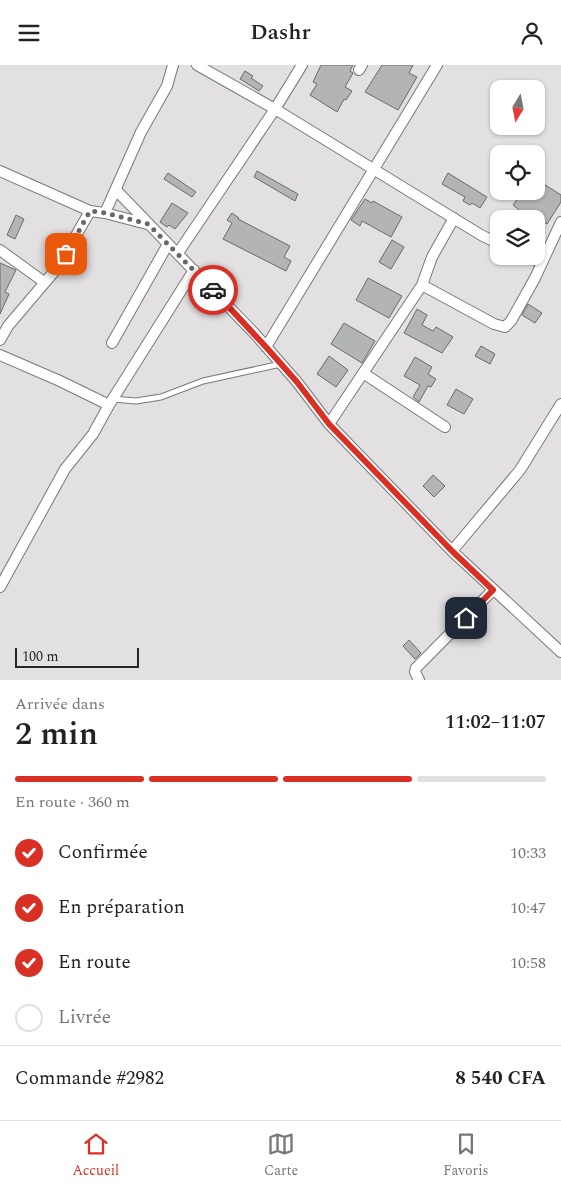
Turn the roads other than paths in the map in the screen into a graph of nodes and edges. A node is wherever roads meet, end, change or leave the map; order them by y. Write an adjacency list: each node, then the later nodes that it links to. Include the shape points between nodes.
1 (173, 65): 8 (street, via 167,86 141,132)
2 (197, 65): 5 (street)
3 (302, 65): 5 (street)
4 (437, 65): 6 (street)
5 (275, 109): 6 (street); 17 (street)
6 (374, 169): 11 (street); 25 (street)
7 (0, 171): 9 (street)
8 (116, 190): 10 (street); 13 (street)
9 (90, 211): 10 (street); 21 (street, via 58,267)
10 (106, 213): 13 (street)
11 (454, 218): 14 (street); 22 (street, via 432,257)
12 (561, 223): 18 (street)
13 (148, 224): 15 (street)
14 (490, 239)
15 (168, 244): 17 (street); 24 (street)
16 (0, 250): 21 (street)
17 (178, 253): 20 (street)
18 (545, 254)
19 (539, 265): 22 (street, via 505,327)
20 (194, 270): 25 (street); 29 (street)
21 (44, 282): 23 (street)
22 (422, 285): 28 (street)
23 (0, 340)
24 (112, 343)
25 (266, 347): 27 (street)
26 (0, 355): 29 (street)
27 (281, 364): 29 (lane, via 203,381 161,397); 31 (street)
28 (363, 373): 31 (street); 32 (street)
29 (111, 402): 34 (street, via 93,434 65,469)
30 (561, 404): 33 (street, via 520,471)
31 (329, 424): 33 (street)
32 (445, 427)
33 (452, 551): 35 (street)
34 (0, 587)
35 (493, 590): 36 (street); 37 (street, via 416,668)
36 (561, 652)
37 (419, 680)

